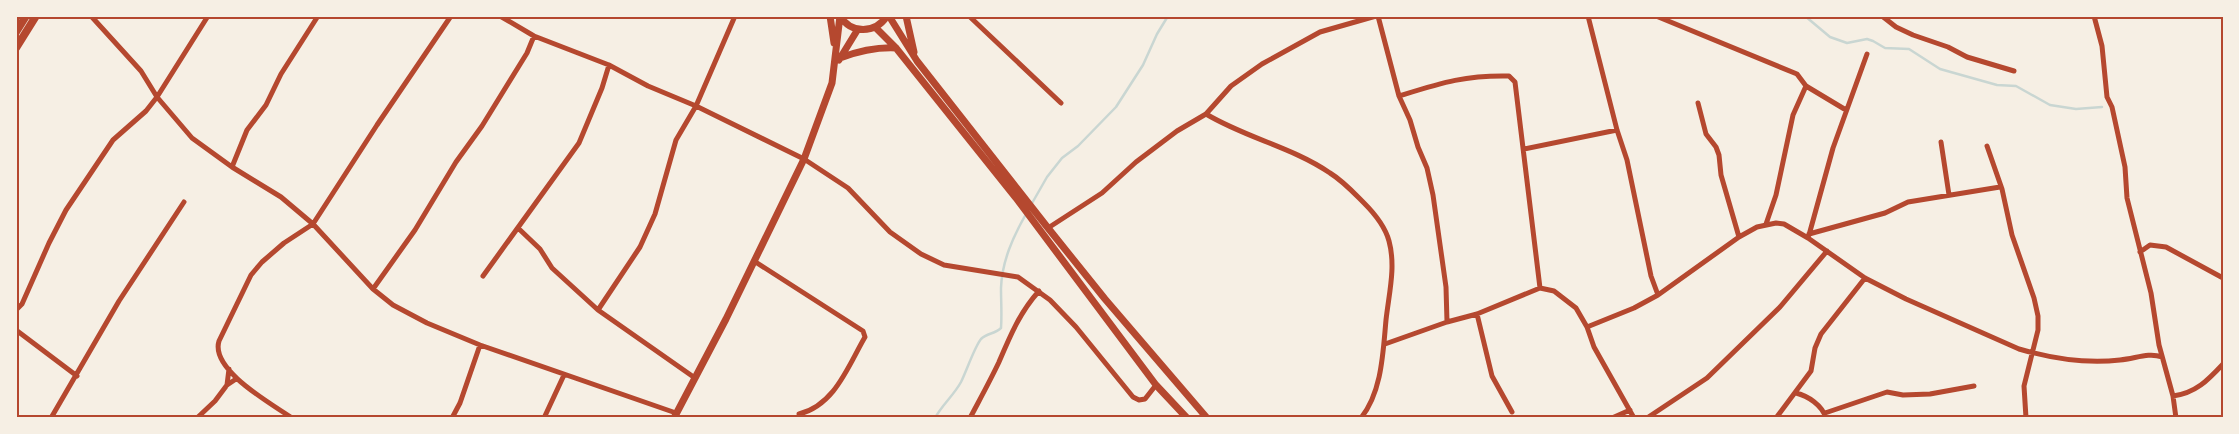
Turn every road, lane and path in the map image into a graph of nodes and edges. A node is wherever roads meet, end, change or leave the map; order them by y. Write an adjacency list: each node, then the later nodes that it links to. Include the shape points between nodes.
1 (26, 16): 21 (main road)
2 (36, 16): 23 (main road)
3 (91, 16): 32 (street, via 141,71)
4 (208, 16): 32 (street)
5 (318, 16): 43 (street, via 281,74 266,105 247,130)
6 (451, 16): 47 (street)
7 (500, 16): 22 (street)
8 (735, 16): 35 (street)
9 (830, 16): 26 (main road)
10 (840, 16): 20 (main road); 26 (main road)
11 (888, 16): 19 (main road); 27 (main road)
12 (906, 16): 27 (main road)
13 (969, 16): 33 (street)
14 (1377, 16): 31 (street); 37 (street, via 1320,32 1296,44 1232,86)
15 (1588, 16): 38 (street)
16 (1656, 16): 30 (street, via 1797,74)
17 (1882, 16): 29 (street, via 1912,35)
18 (2094, 16): 54 (street, via 2102,46 2107,97 2126,167 2128,198)
19 (875, 27): 20 (main road); 24 (main road)
20 (858, 29): 26 (main road)
21 (16, 32)
22 (534, 36): 28 (street); 60 (street, via 482,126)
23 (16, 48)
24 (896, 48): 26 (main road, via 881,47); 82 (main road, via 1016,198)
25 (1868, 54): 36 (street)
26 (838, 56): 42 (main road, via 832,83)
27 (918, 62): 49 (main road)
28 (609, 65): 35 (street); 50 (street, via 580,143)
29 (2014, 72)
30 (1806, 86): 36 (street); 48 (street, via 1793,115 1776,195)
31 (1399, 96): 41 (street, via 1452,79 1480,75 1509,76 1514,82); 66 (street, via 1427,168 1433,195 1446,287)
32 (157, 97): 43 (street, via 192,138); 63 (street, via 113,140 71,202 48,243 22,304)
33 (1061, 103)
34 (1698, 103): 52 (street, via 1706,134 1719,155 1721,175)
35 (696, 106): 42 (street); 64 (street, via 676,140 655,214 640,247)
36 (1846, 110): 51 (street)
37 (1206, 114): 49 (street, via 1136,162 1102,193); 69 (street, via 1242,134 1329,172 1353,191 1378,219 1389,241 1393,269)
38 (1617, 130): 41 (street); 62 (street)
39 (1941, 142): 45 (street)
40 (1987, 146): 44 (street)
41 (1524, 149): 59 (street)
42 (804, 159): 55 (main road); 61 (street, via 848,188 890,232 921,254 944,265 1018,277)
43 (232, 167): 47 (street, via 281,197)
44 (2000, 187): 45 (street); 72 (street, via 2038,316)
45 (1949, 195): 51 (street, via 1908,202 1885,213)
46 (184, 202): 78 (street, via 119,301)
47 (313, 224): 60 (street); 76 (street, via 284,243 251,275 216,349)
48 (1766, 224): 51 (street, via 1784,224); 52 (street)
49 (1048, 227): 98 (main road)
50 (518, 228): 56 (street); 64 (street, via 540,249 552,268)
51 (1809, 236): 53 (street)
52 (1739, 238): 62 (street)
53 (1827, 252): 57 (street); 102 (street, via 1780,307 1707,378)
54 (2140, 252): 58 (street, via 2150,245 2166,247); 71 (street, via 2151,292)
55 (754, 261): 79 (main road); 88 (street, via 862,331 865,337 843,380 820,405)
56 (483, 276)
57 (1865, 278): 72 (street, via 1996,340); 84 (street, via 1822,334 1811,371)
58 (2223, 278)
59 (1540, 288): 65 (street); 67 (street, via 1554,290 1566,299 1576,308)
60 (373, 289): 70 (street, via 393,305 427,323)
61 (1039, 291): 82 (street, via 1076,327 1133,397 1145,399); 96 (street, via 1012,331)
62 (1658, 295): 67 (street)
63 (16, 310)
64 (598, 310): 79 (street)
65 (1477, 314): 66 (street); 87 (street, via 1492,376)
66 (1447, 322): 69 (street)
67 (1587, 327): 86 (street, via 1594,347)
68 (16, 330): 78 (street)
69 (1385, 344): 99 (street, via 1371,404)
70 (480, 345): 77 (street); 94 (street)
71 (2159, 345): 73 (street); 74 (street)
72 (2033, 353): 73 (street, via 2089,361); 104 (street, via 2024,386)
73 (2153, 354): 74 (street)
74 (2162, 357): 85 (street)
75 (2223, 364): 85 (street, via 2207,382 2193,391)
76 (229, 370): 80 (street); 81 (street)
77 (564, 375): 89 (street); 95 (street)
78 (77, 376): 91 (street)
79 (695, 378): 89 (main road)
80 (236, 380): 81 (street); 93 (street)
81 (227, 385): 92 (street)
82 (1156, 385): 97 (main road)
83 (1974, 386): 90 (street, via 1930,394 1887,392)
84 (1796, 393): 90 (street, via 1808,396); 103 (street)
85 (2173, 396): 105 (street)
86 (1630, 410): 100 (street); 101 (street)
87 (1512, 412)
88 (799, 414)
89 (675, 415)
90 (1825, 415)
91 (51, 418)
92 (197, 418)
93 (292, 418)
94 (452, 418)
95 (544, 418)
96 (970, 418)
97 (1187, 418)
98 (1207, 418)
99 (1361, 418)
100 (1612, 418)
101 (1634, 418)
102 (1647, 418)
103 (1776, 418)
104 (2026, 418)
105 (2176, 418)

